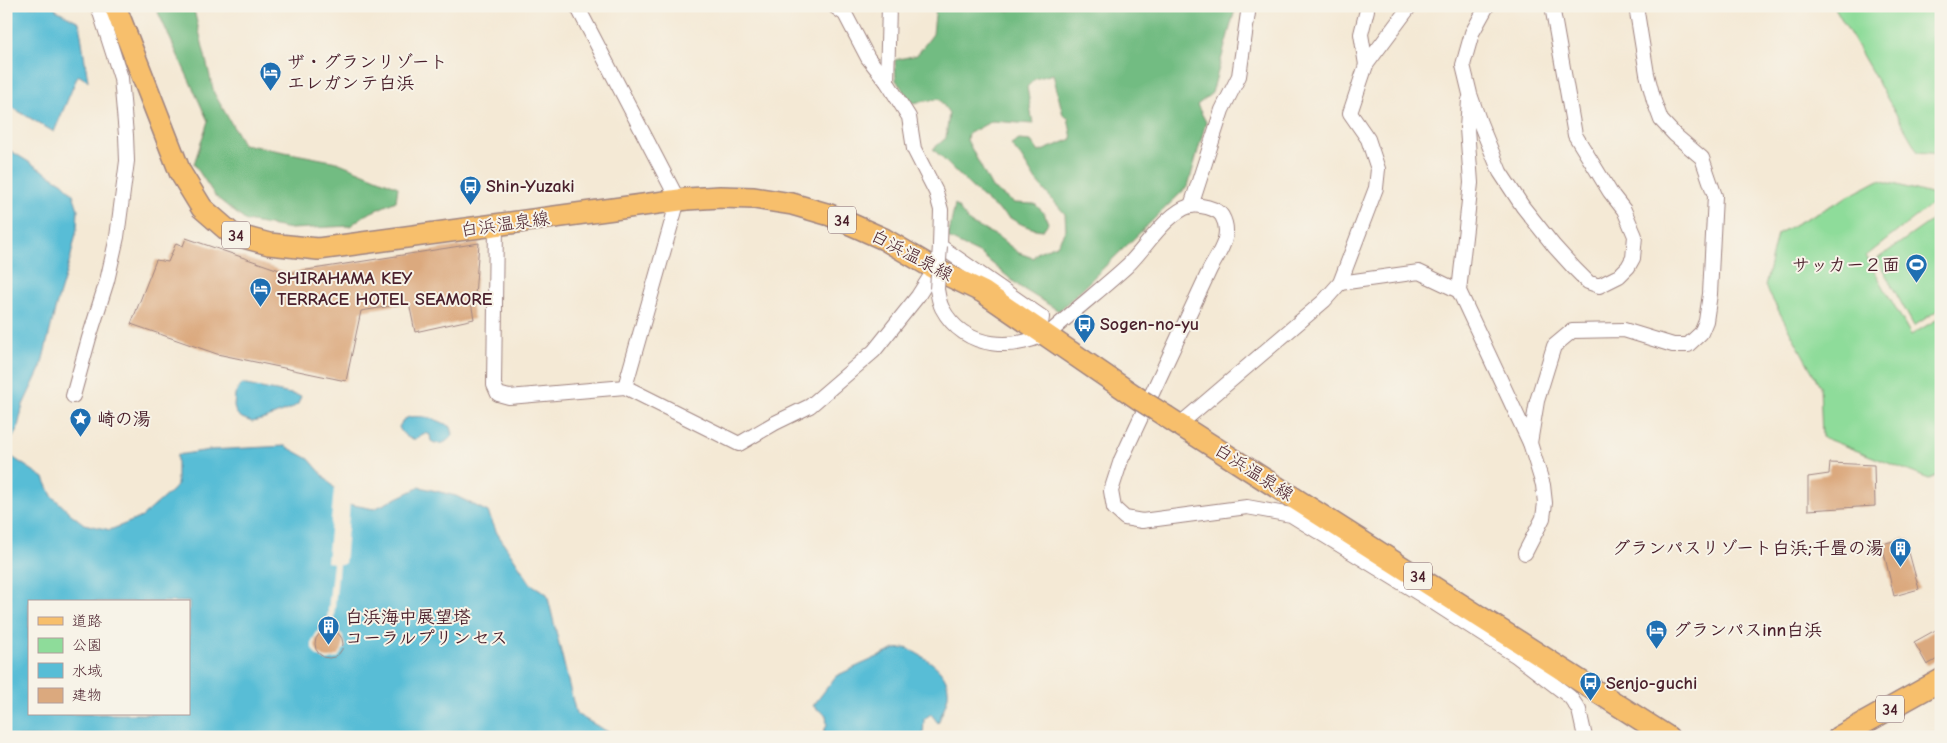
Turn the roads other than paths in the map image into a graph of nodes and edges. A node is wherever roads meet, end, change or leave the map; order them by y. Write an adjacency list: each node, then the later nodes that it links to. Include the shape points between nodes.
1 (98, 6): 24 (street, via 121,78 127,161 109,272)
2 (115, 6): 17 (main road, 白浜温泉線 / 34, via 180,172 202,208 232,234 269,244 318,248)
3 (577, 6): 15 (street)
4 (834, 6): 13 (street, via 845,14 868,58)
5 (889, 6): 13 (street)
6 (1249, 6): 16 (street, via 1238,76 1222,110)
7 (1366, 6): 12 (street, via 1361,34)
8 (1410, 6): 12 (street)
9 (1487, 6): 14 (street, via 1472,32 1463,65)
10 (1552, 6): 14 (street, via 1576,135 1624,210 1635,236 1634,258 1619,276 1599,286 1588,282 1554,246 1500,172)
11 (1636, 6): 26 (street, via 1654,101 1662,120 1702,158 1715,196 1706,321 1701,334 1688,345 1673,345 1624,330 1572,331 1554,346 1537,401)
12 (1366, 65): 20 (street, via 1350,113 1368,139 1378,169 1376,188)
13 (887, 82): 18 (street, via 909,117 914,149 936,192 941,210)
14 (1470, 94): 21 (street, via 1467,128 1471,182)
15 (678, 200): 17 (main road, 白浜温泉線 / 34); 19 (main road, 白浜温泉線 / 34, via 746,198 792,204 830,214 884,239); 23 (street)
16 (1191, 206): 22 (street, via 1174,216 1128,265); 29 (street, via 1212,208 1221,214 1226,241 1121,460 1111,491 1114,508 1125,518 1142,521 1247,507 1291,515 1515,655 1570,697 1579,710)
17 (496, 225): 23 (street, via 494,385 498,394 509,397)
18 (940, 246): 19 (street, bridge); 22 (street, via 1042,317)
19 (936, 279): 22 (main road, 白浜温泉線 / 34, via 983,292); 22 (street, via 941,306 960,331 972,339 998,345 1012,344); 23 (street, via 918,296 874,351 810,406 739,444)
20 (1340, 283): 21 (street, via 1419,272); 25 (street, via 1324,301)
21 (1459, 291): 26 (street)
22 (1042, 333): 25 (main road, 白浜温泉線 / 34, bridge)
23 (625, 387)
24 (73, 396)
25 (1173, 421): 30 (main road, 白浜温泉線 / 34)
26 (1530, 444): 27 (street, via 1545,503 1543,518)
27 (1525, 553)
28 (1941, 680): 31 (main road, 34)
29 (1585, 737)
30 (1668, 737)
31 (1839, 737)

